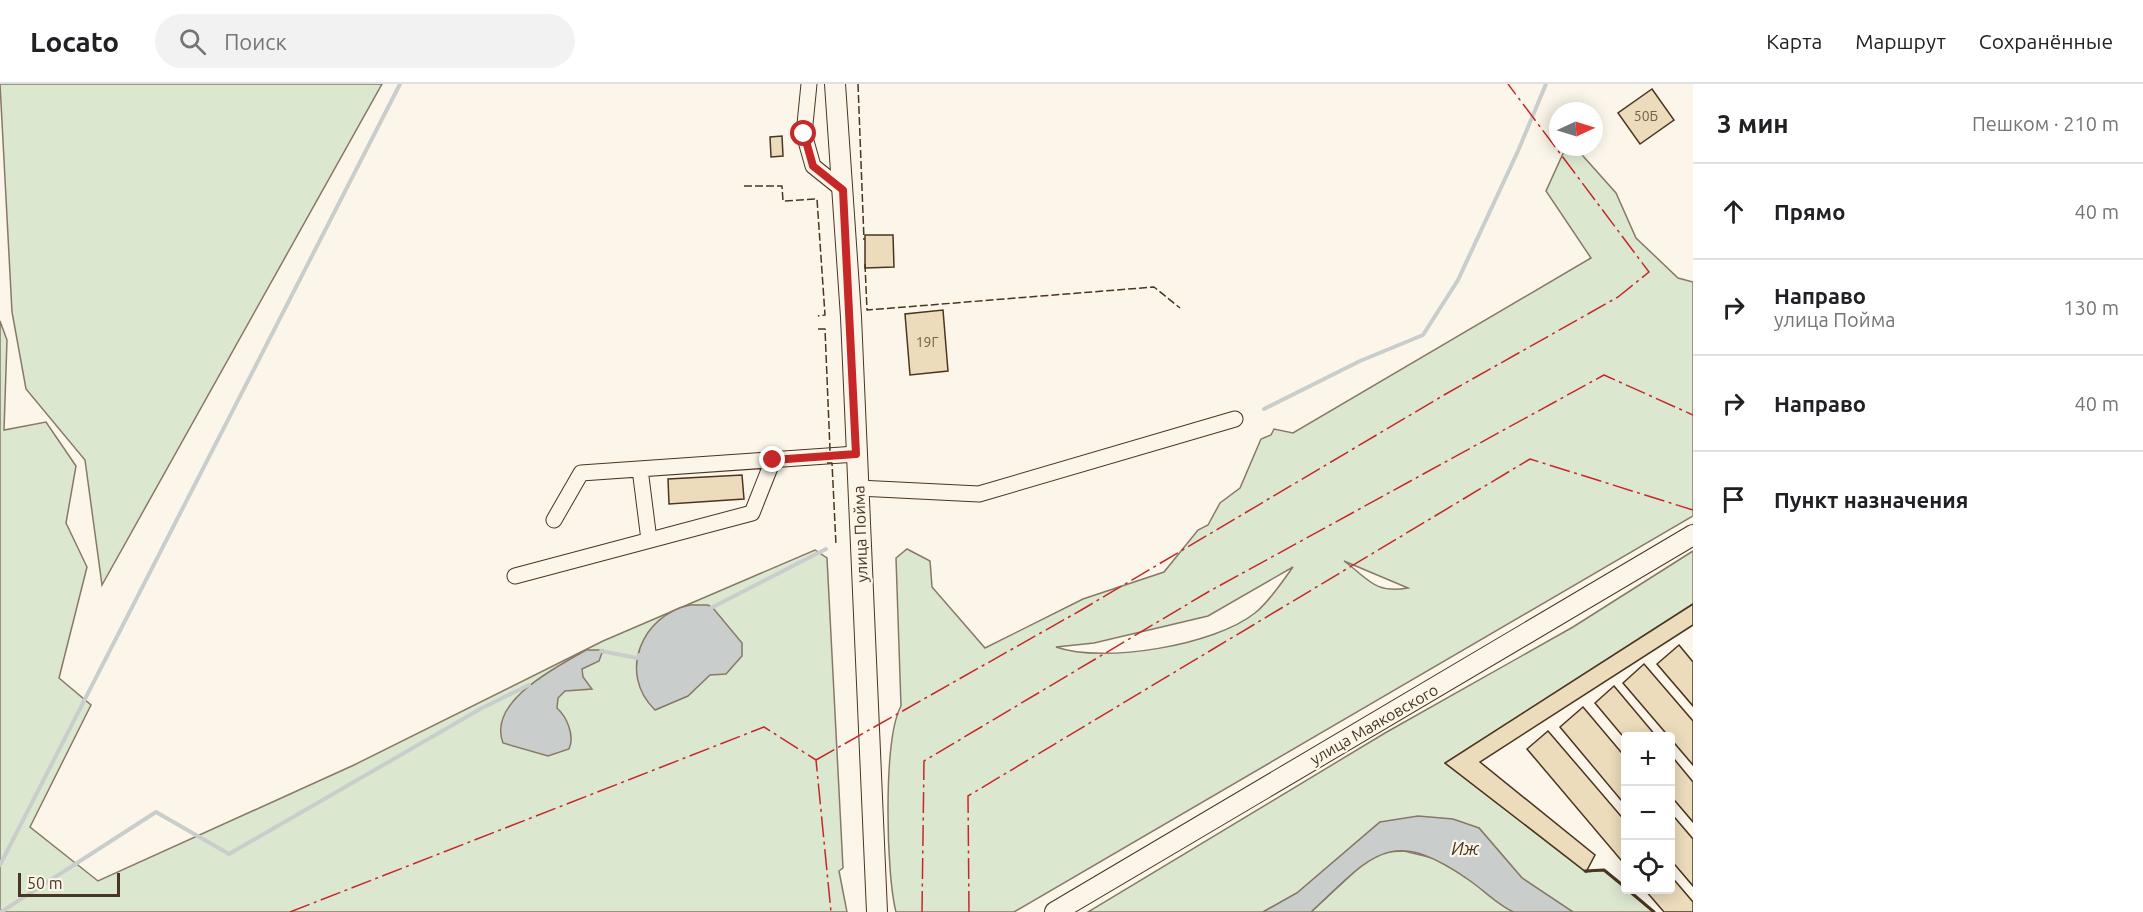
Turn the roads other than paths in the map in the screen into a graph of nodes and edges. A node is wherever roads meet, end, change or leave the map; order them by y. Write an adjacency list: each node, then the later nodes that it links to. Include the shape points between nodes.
1 (809, 84): 3 (lane, via 804,134 813,166)
2 (836, 84): 3 (main road, улица Пойма)
3 (843, 190): 5 (main road, улица Пойма)
4 (1235, 419): 8 (lane, via 979,494)
5 (856, 454): 6 (lane); 8 (main road, улица Пойма)
6 (773, 460): 7 (lane); 11 (lane, via 752,513)
7 (640, 469): 9 (lane, via 581,473); 11 (lane)
8 (858, 488): 13 (main road, улица Пойма)
9 (554, 520)
10 (1693, 535): 14 (main road, улица Маяковского)
11 (649, 540): 12 (lane)
12 (515, 576)
13 (877, 912)
14 (1055, 912)

